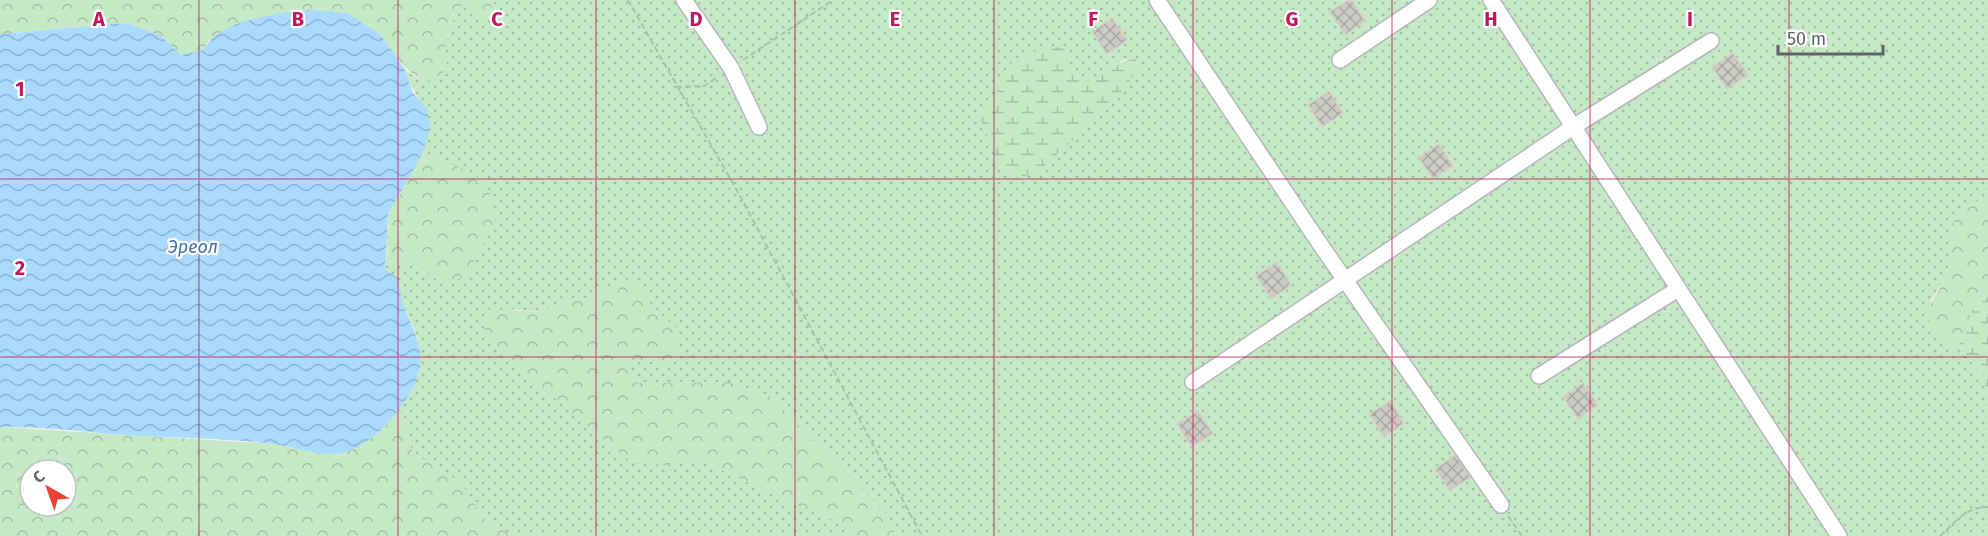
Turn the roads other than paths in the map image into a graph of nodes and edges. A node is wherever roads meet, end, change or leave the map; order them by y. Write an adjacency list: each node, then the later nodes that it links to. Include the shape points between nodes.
1 (684, 0): 7 (lane, via 731,68)
2 (1157, 0): 9 (lane)
3 (1429, 0): 6 (lane)
4 (1491, 0): 8 (lane)
5 (1712, 41): 8 (lane)
6 (1340, 60)
7 (759, 127)
8 (1573, 127): 9 (lane); 10 (lane)
9 (1345, 280): 12 (lane); 13 (lane)
10 (1678, 289): 11 (lane); 14 (lane)
11 (1539, 376)
12 (1193, 382)
13 (1501, 505)
14 (1839, 536)

